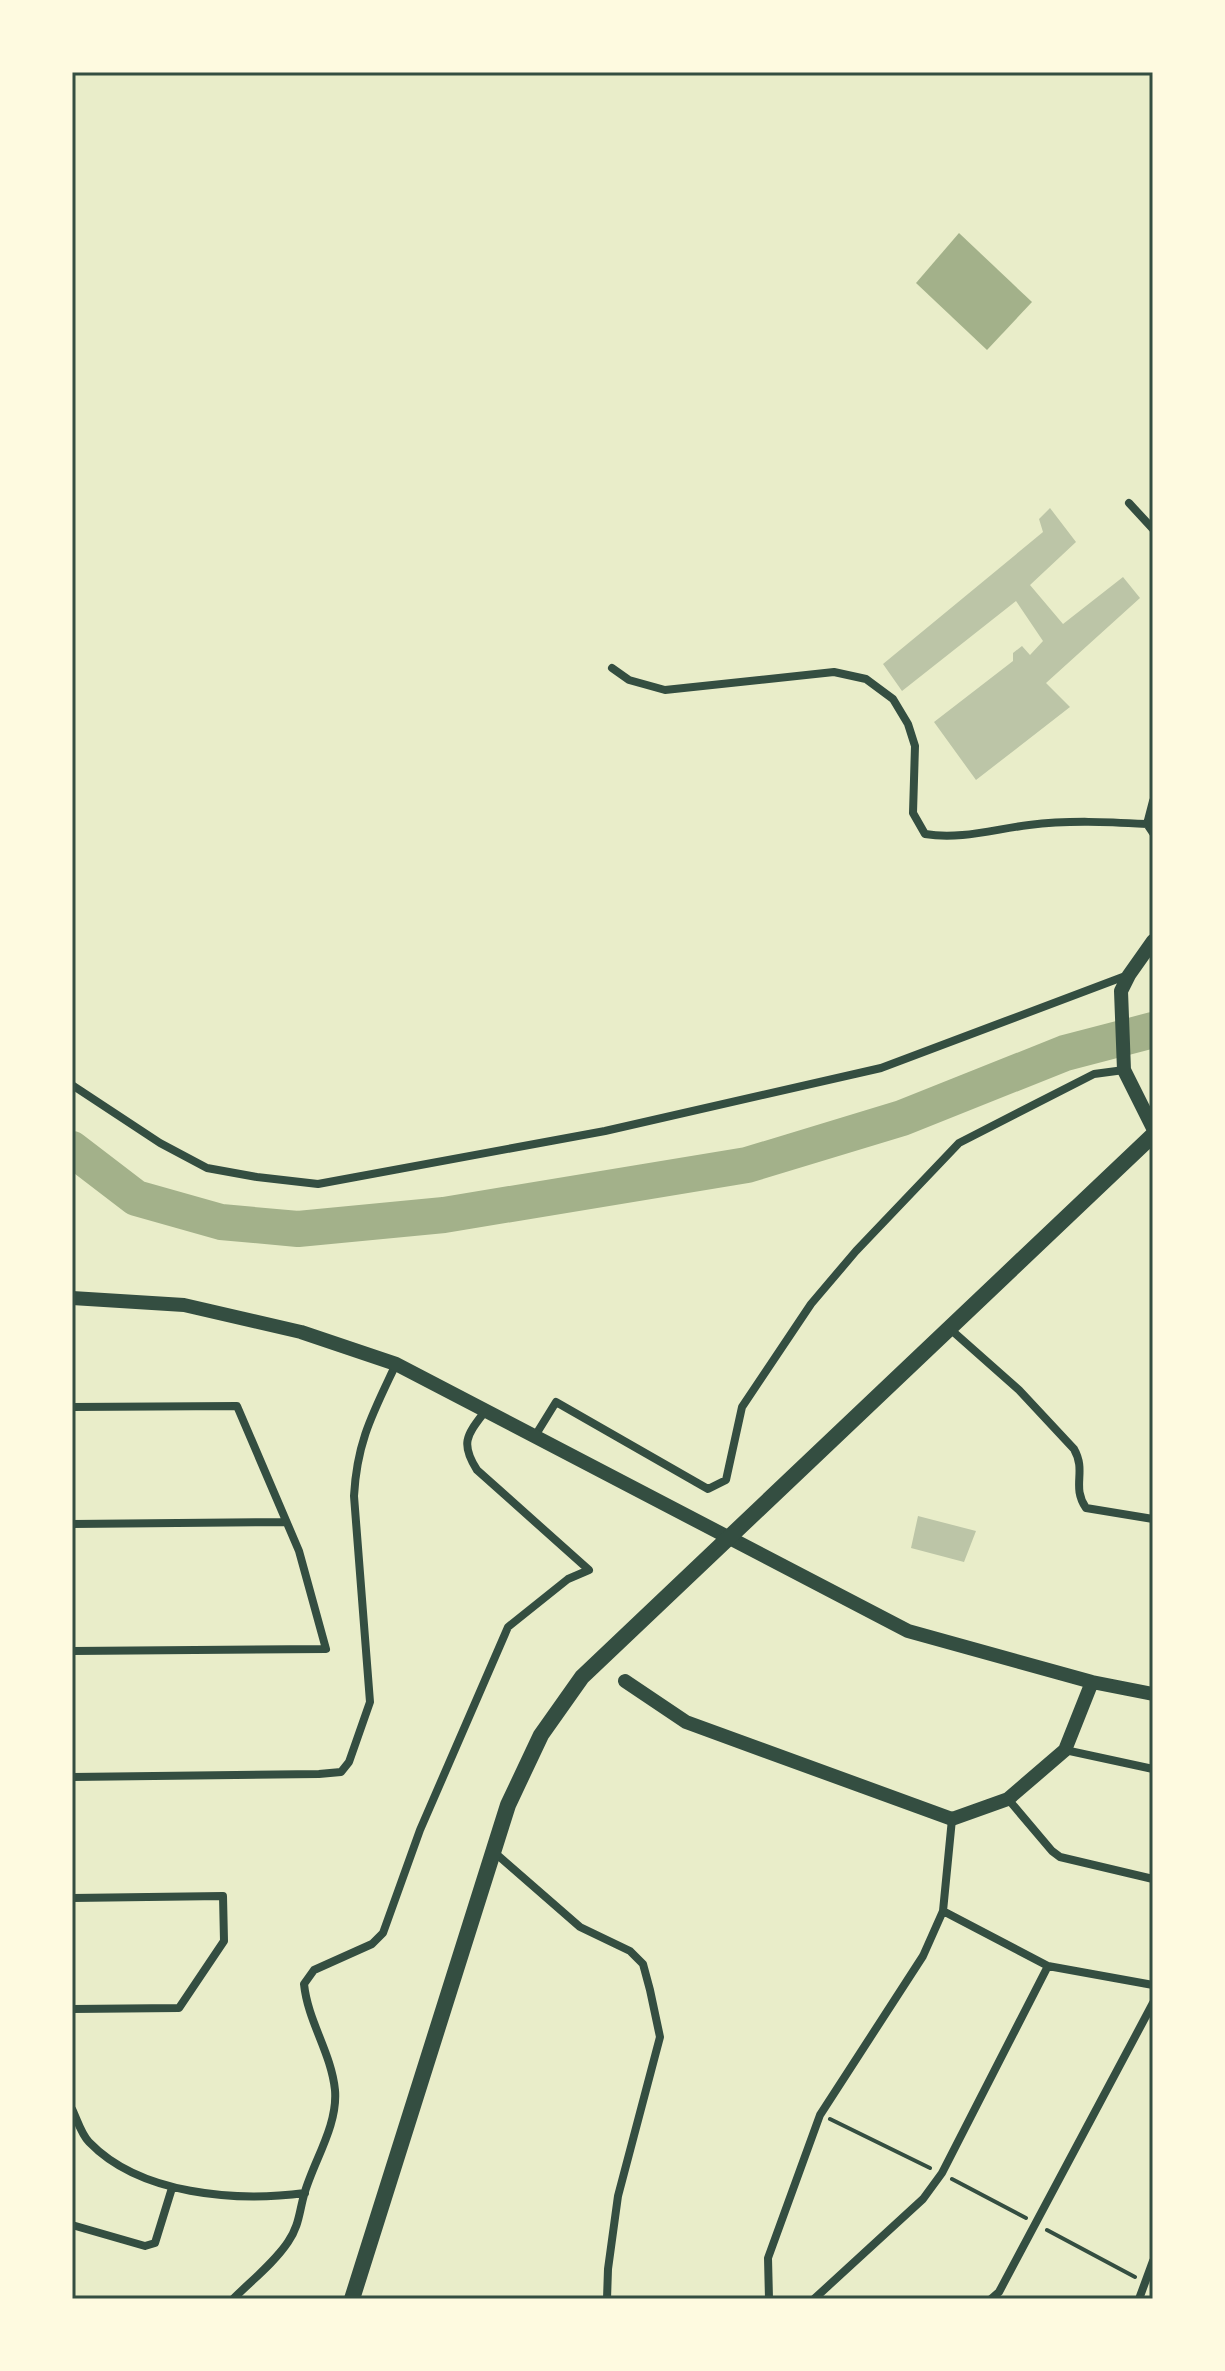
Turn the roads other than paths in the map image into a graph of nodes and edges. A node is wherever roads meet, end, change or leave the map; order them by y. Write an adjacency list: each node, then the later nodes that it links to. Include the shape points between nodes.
1 (1129, 503): 2 (street)
2 (1153, 529)
3 (612, 668): 5 (street, via 629,680 665,690 834,672 866,679 893,699 908,724 915,746 913,813 925,834 946,838 1084,821)
4 (1153, 801): 5 (street)
5 (1147, 824): 6 (street)
6 (1153, 833)
7 (1153, 941): 8 (street)
8 (1129, 975): 9 (street, via 1121,991); 10 (street, via 881,1068 605,1131 318,1184 207,1168)
9 (1125, 1063): 11 (street); 18 (street, via 959,1143 811,1304 742,1407 726,1480 708,1489 556,1402)
10 (72, 1085)
11 (1153, 1128)
12 (1153, 1135): 14 (main road)
13 (72, 1298): 15 (street, via 184,1305 301,1332)
14 (949, 1328): 19 (street, via 1019,1390 1074,1449 1080,1461 1080,1499 1086,1508); 22 (main road)
15 (396, 1364): 17 (street); 29 (street, via 363,1434 355,1467 370,1702 349,1762 341,1772 319,1774)
16 (72, 1407): 20 (street, via 237,1406)
17 (486, 1410): 18 (street); 42 (street, via 467,1439 472,1463 589,1570 568,1579 508,1627 420,1830 383,1933 372,1944 314,1970 304,1984 335,2093 331,2122)
18 (535, 1436): 22 (street)
19 (1153, 1519)
20 (286, 1522): 21 (street); 23 (street, via 326,1649)
21 (72, 1524)
22 (729, 1539): 25 (street, via 908,1631); 32 (main road, via 582,1677 541,1735)
23 (72, 1651)
24 (625, 1681): 31 (street, via 686,1722)
25 (1092, 1682): 26 (street); 27 (street)
26 (1153, 1694)
27 (1065, 1750): 28 (street); 30 (street)
28 (1153, 1769)
29 (72, 1777)
30 (1008, 1799): 31 (street); 33 (street, via 1060,1857)
31 (952, 1819): 35 (street)
32 (493, 1852): 46 (main road); 47 (street, via 580,1927 630,1951 643,1964 650,1990 660,2037 618,2196)
33 (1153, 1879)
34 (72, 1898): 39 (street, via 223,1896 224,1941 179,2008)
35 (943, 1911): 36 (street); 48 (street, via 923,1956 820,2115 768,2258)
36 (1048, 1966): 37 (street); 49 (street, via 942,2173 923,2199)
37 (1153, 1985)
38 (1153, 2003): 50 (street)
39 (72, 2009)
40 (72, 2104): 41 (street, via 86,2140 100,2152 133,2174)
41 (172, 2188): 42 (street, via 265,2198); 43 (street, via 155,2243 145,2246)
42 (305, 2193): 45 (street, via 298,2225 287,2244)
43 (72, 2225)
44 (1153, 2261): 51 (street)
45 (233, 2299)
46 (352, 2299)
47 (607, 2299)
48 (769, 2299)
49 (814, 2299)
50 (991, 2299)
51 (1139, 2299)

